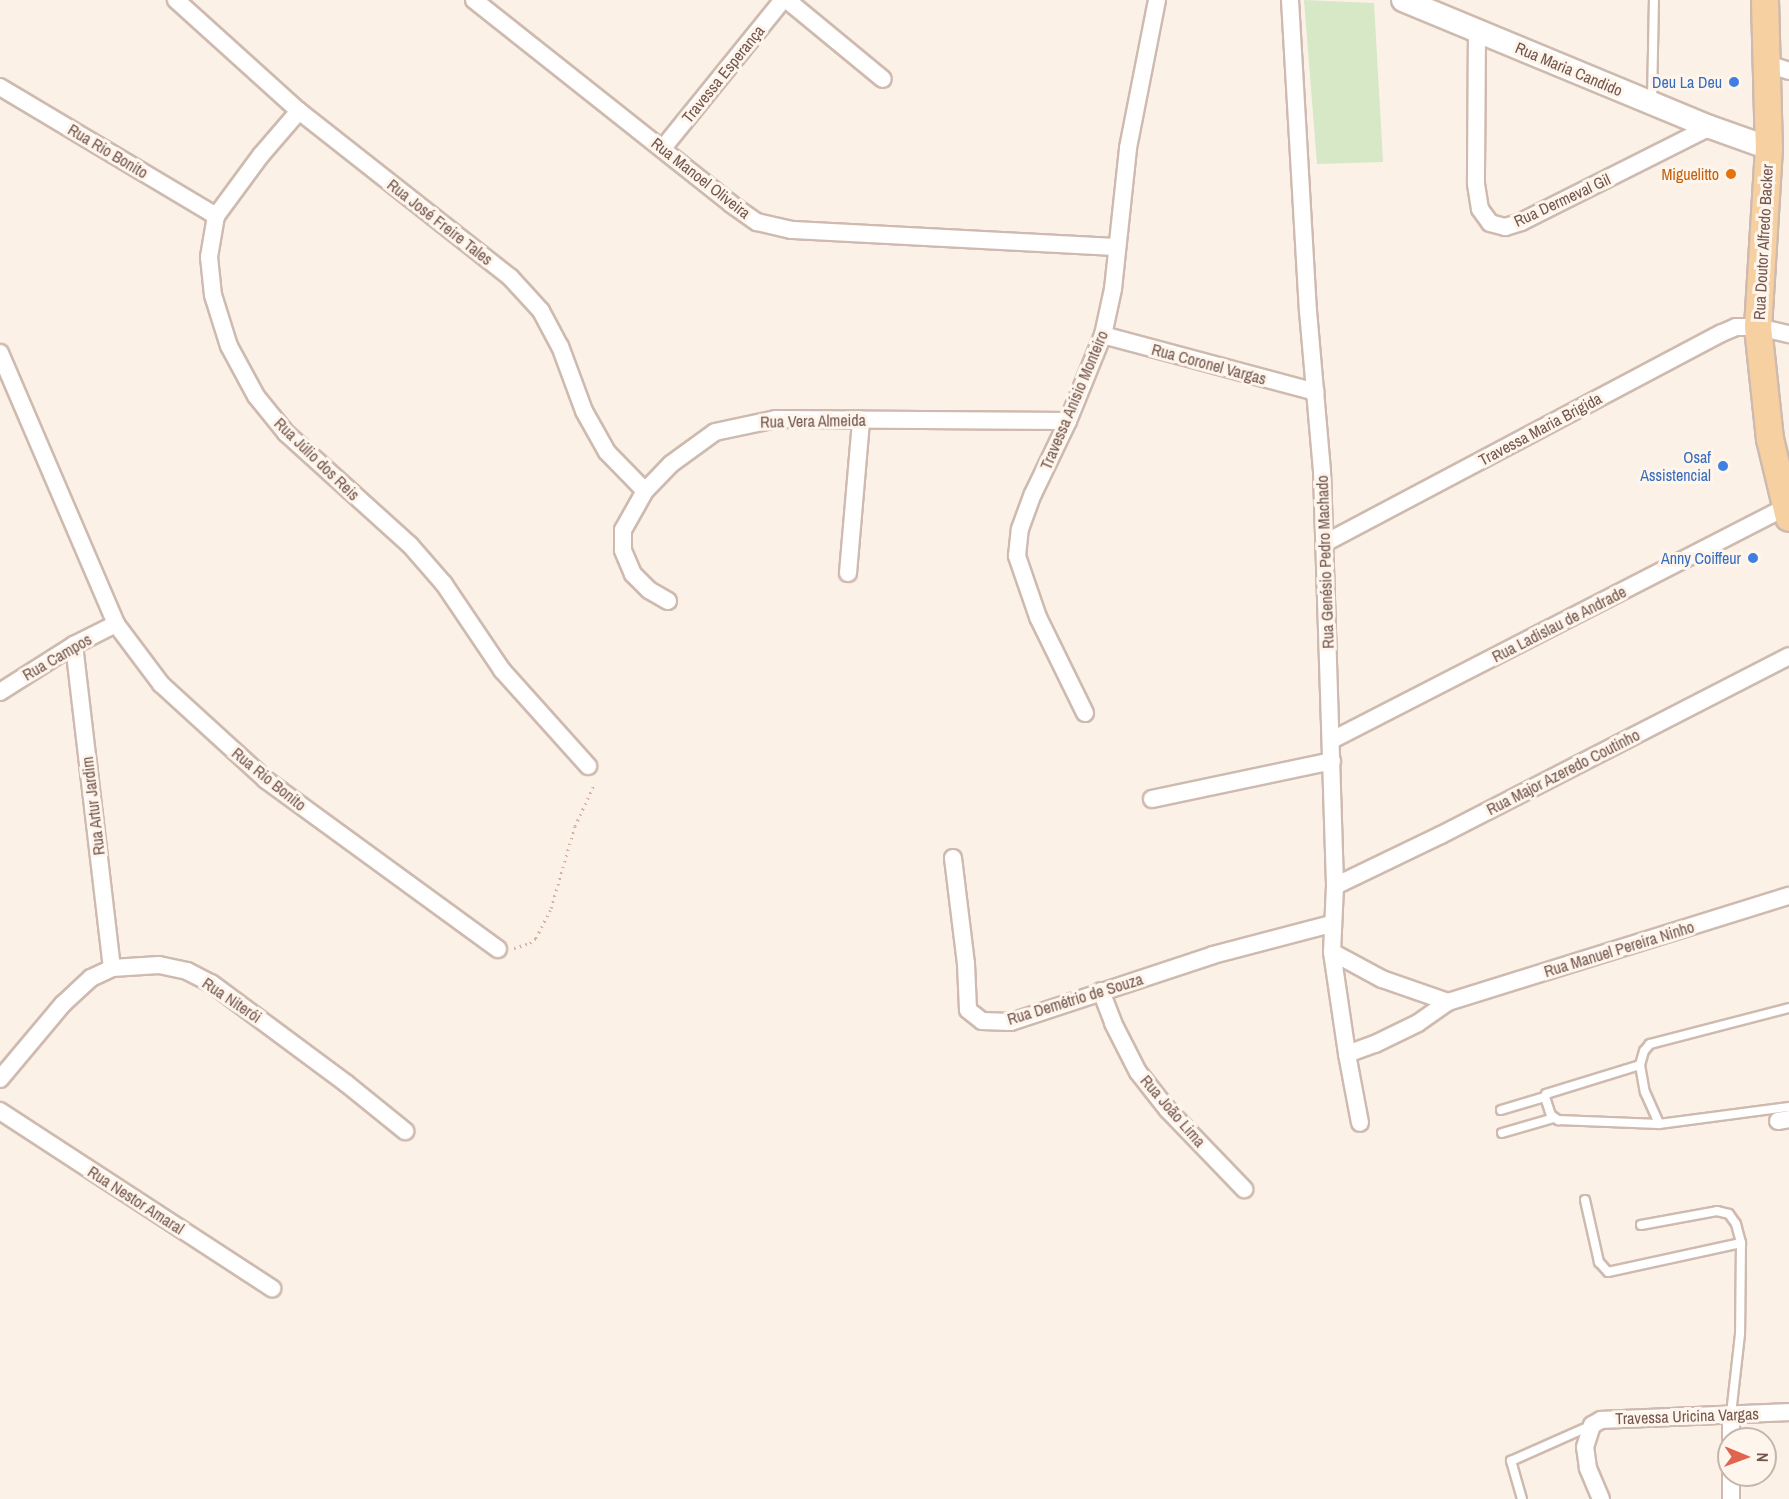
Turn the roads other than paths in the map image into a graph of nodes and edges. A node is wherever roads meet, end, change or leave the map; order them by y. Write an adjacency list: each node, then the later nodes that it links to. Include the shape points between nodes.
1 (176, 0): 14 (street, Rua José Freire Tales)
2 (785, 0): 11 (street); 16 (street, Travessa Esperança)
3 (1156, 0): 19 (street, Travessa Anísio Monteiro, via 1128,148)
4 (1290, 0): 24 (street, Rua Genésio Pedro Machado)
5 (1403, 0): 9 (street, Rua Maria Candido)
6 (1654, 0): 13 (lane)
7 (1765, 0): 10 (main road, Rua Doutor Alfredo Backer)
8 (480, 2): 16 (street, Rua Manoel Oliveira)
9 (1477, 30): 13 (street, Rua Maria Candido); 15 (street, Rua Dermeval Gil, via 1476,184 1480,209 1490,223 1505,227 1521,222)
10 (1779, 68): 17 (main road, Rua Doutor Alfredo Backer)
11 (883, 79)
12 (0, 87): 18 (street, Rua Rio Bonito)
13 (1652, 103): 15 (street, Rua Maria Candido)
14 (298, 111): 18 (street, Rua Júlio dos Reis); 27 (street, Rua José Freire Tales, via 518,285 541,311 560,346 584,411 607,452)
15 (1710, 127): 17 (street, Rua Maria Candido)
16 (663, 148): 19 (street, Rua Manoel Oliveira, via 757,222 792,230)
17 (1769, 148): 20 (main road, Rua Doutor Alfredo Backer)
18 (216, 216): 39 (street, Rua Júlio dos Reis, via 209,257 213,295 229,346 256,396 286,433 431,568 502,670)
19 (1117, 247): 22 (street, Travessa Anísio Monteiro)
20 (1758, 327): 21 (street, Travessa Maria Brigida); 28 (main road, Rua Doutor Alfredo Backer, via 1770,439); 29 (street, Travessa Maria Brigida, via 1736,327 1722,333)
21 (1789, 334)
22 (1103, 335): 24 (street, Rua Coronel Vargas); 26 (street, Travessa Anísio Monteiro)
23 (0, 353): 32 (street, Rua Rio Bonito)
24 (1316, 392): 29 (street, Rua Genésio Pedro Machado)
25 (861, 420): 26 (street, Rua Vera Almeida); 27 (street, Rua Vera Almeida, via 776,419 715,432 671,464); 30 (street)
26 (1068, 422): 36 (street, Travessa Anísio Monteiro, via 1020,529 1017,556 1038,617)
27 (645, 491): 31 (street, Rua Vera Almeida, via 623,530 622,550 633,574)
28 (1788, 512): 37 (street, Rua Ladislau de Andrade)
29 (1324, 543): 37 (street, Rua Genésio Pedro Machado)
30 (848, 573)
31 (668, 602)
32 (116, 624): 33 (street, Rua Campos); 45 (street, Rua Rio Bonito, via 161,684 266,780)
33 (74, 645): 35 (street, Rua Campos); 47 (street, Rua Artur Jardim)
34 (1789, 656): 42 (street, Rua Major Azeredo Coutinho)
35 (0, 692)
36 (1085, 713)
37 (1332, 740): 38 (street, Rua Genésio Pedro Machado)
38 (1332, 761): 40 (street); 42 (street, Rua Genésio Pedro Machado)
39 (588, 766)
40 (1152, 799)
41 (953, 858): 48 (street, Rua Demétrio de Souza, via 969,1010 974,1017 1011,1022)
42 (1335, 886): 44 (street, Rua Genésio Pedro Machado)
43 (1789, 896): 49 (street, Rua Manuel Pereira Ninho)
44 (1331, 924): 46 (street, Rua Genésio Pedro Machado); 48 (street, Rua Demétrio de Souza, via 1213,955)
45 (498, 949)
46 (1332, 952): 49 (street, via 1383,979); 51 (street, Rua Genésio Pedro Machado)
47 (112, 968): 53 (street, Rua Niterói, via 91,978 63,1004); 61 (street, Rua Niterói, via 159,965 211,983)
48 (1101, 991): 63 (street, Rua João Lima, via 1138,1072 1168,1110)
49 (1448, 1002): 51 (street, Rua Manuel Pereira Ninho, via 1418,1023)
50 (1789, 1008): 52 (lane, via 1650,1044)
51 (1347, 1054): 59 (street, Rua Genésio Pedro Machado)
52 (1640, 1065): 54 (lane); 60 (lane, via 1645,1092)
53 (0, 1079)
54 (1545, 1097): 56 (lane); 58 (lane)
55 (1789, 1107): 60 (lane)
56 (1501, 1110)
57 (0, 1111): 67 (street, Rua Nestor Amaral)
58 (1554, 1118): 60 (lane); 62 (lane)
59 (1360, 1123)
60 (1659, 1124)
61 (405, 1131)
62 (1502, 1133)
63 (1244, 1189)
64 (1585, 1200): 66 (lane, via 1599,1262 1608,1272)
65 (1641, 1225): 66 (lane, via 1717,1211 1729,1214)
66 (1741, 1243): 69 (lane, via 1740,1334)
67 (272, 1288)
68 (1789, 1412): 69 (street, Travessa Uricina Vargas)
69 (1731, 1414): 70 (street, Travessa Uricina Vargas, via 1626,1417); 71 (street)
70 (1592, 1425): 72 (lane, via 1511,1461); 73 (street, Travessa Uricina Vargas, via 1585,1447)
71 (1731, 1427)
72 (1522, 1499)
73 (1600, 1499)

